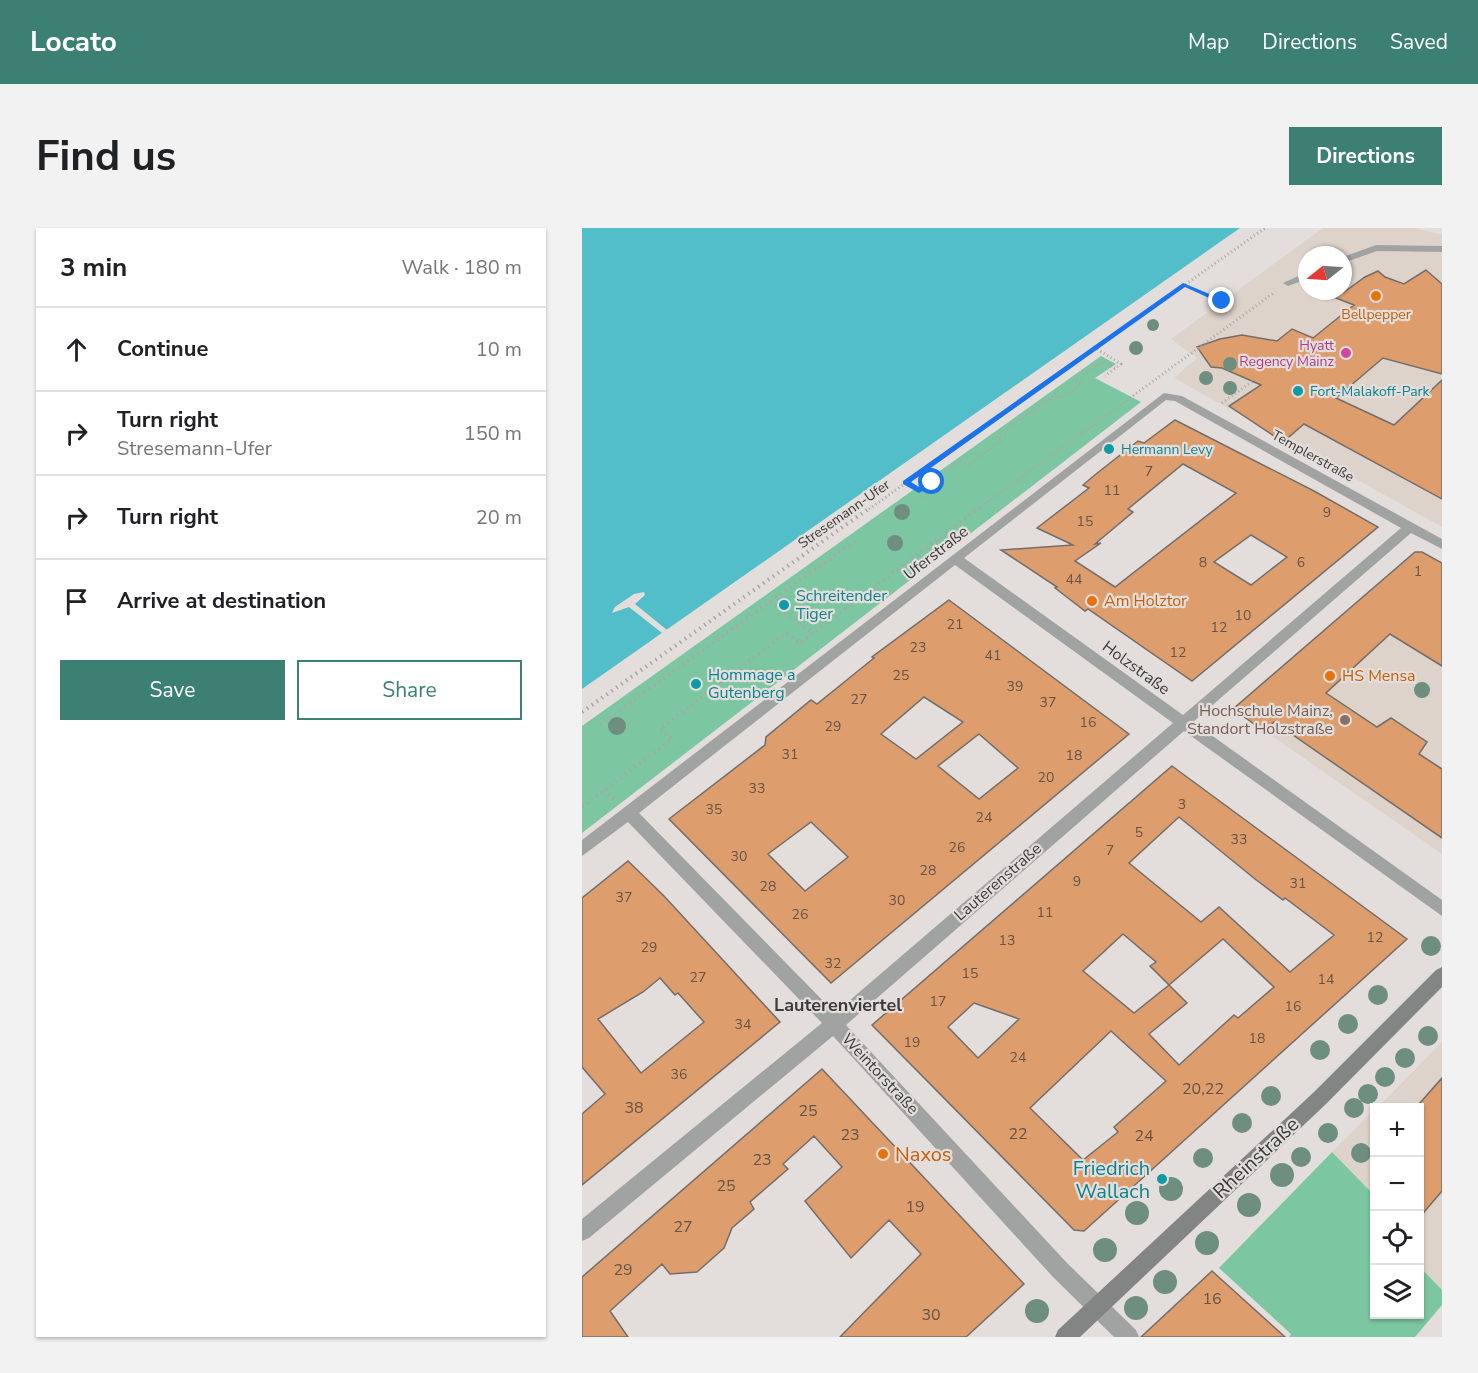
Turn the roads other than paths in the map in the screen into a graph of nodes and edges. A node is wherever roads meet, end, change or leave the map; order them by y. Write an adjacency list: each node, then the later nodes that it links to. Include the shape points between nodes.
1 (1442, 249): 2 (street, via 1376,248)
2 (1352, 257)
3 (1298, 279): 4 (street)
4 (1288, 283)
5 (1168, 395): 6 (street, Templerstraße); 8 (street, Uferstraße)
6 (1410, 527): 7 (street, Templerstraße); 9 (street, Lauterenstraße)
7 (1442, 545)
8 (956, 559): 9 (street, Holzstraße); 10 (street, Uferstraße)
9 (1182, 723): 12 (street, Holzstraße); 14 (street, Lauterenstraße)
10 (629, 813): 11 (street, Uferstraße); 14 (street, Weintorstraße)
11 (582, 849)
12 (1442, 909)
13 (1442, 975): 16 (main road, Rheinstraße, via 1320,1098)
14 (834, 1024): 15 (street, Lauterenstraße); 16 (street, Weintorstraße)
15 (582, 1231)
16 (1097, 1308): 17 (main road, Rheinstraße); 18 (street, Weintorstraße)
17 (1065, 1337)
18 (1129, 1337)

